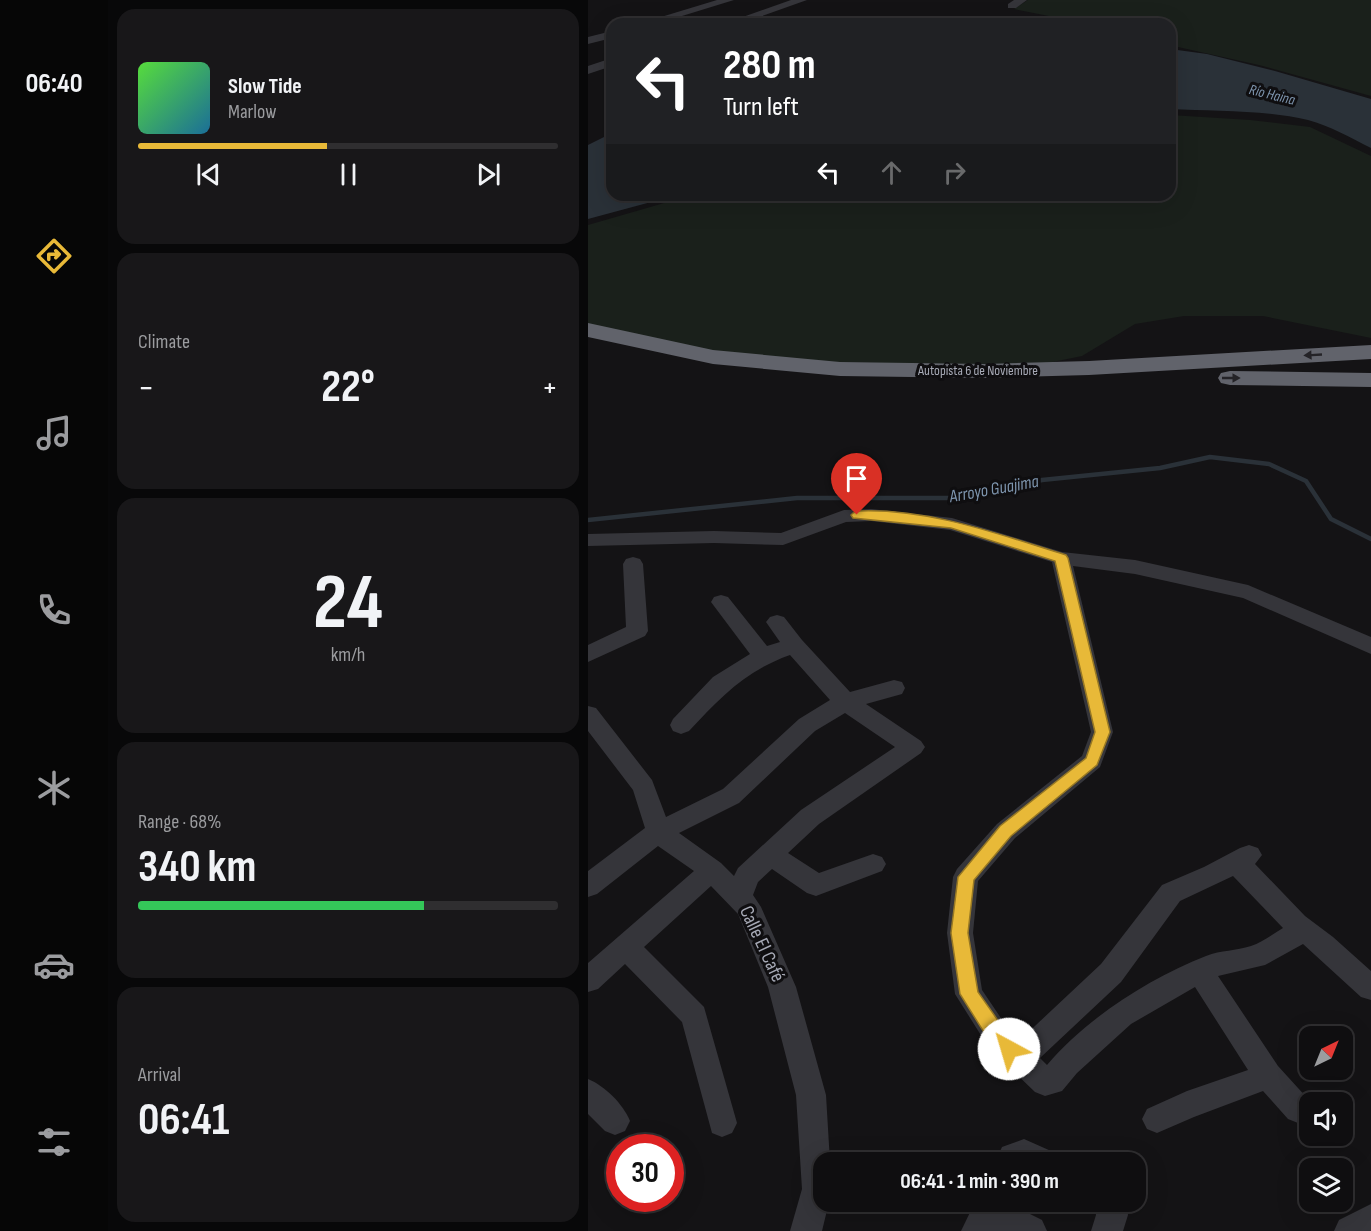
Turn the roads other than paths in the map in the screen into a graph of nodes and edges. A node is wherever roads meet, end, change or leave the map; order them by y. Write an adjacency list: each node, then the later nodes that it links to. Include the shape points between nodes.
1 (729, 0): 3 (street)
2 (802, 0): 4 (street)
3 (665, 18)
4 (747, 18)
5 (606, 36): 6 (street)
6 (588, 41)
7 (606, 64): 8 (street)
8 (588, 70)
9 (588, 330): 11 (highway, Autopista 6 de Noviembre, one-way to 9, via 1089,368 840,369 713,357)
10 (588, 345): 12 (highway, Autopista 6 de Noviembre, one-way to 12, via 652,360 816,381)
11 (1371, 352)
12 (1371, 380)
13 (588, 540): 14 (street, via 783,538 844,516 871,515 952,524)
14 (1061, 558): 19 (street, via 1135,567 1248,592); 37 (street, via 1102,732 1092,761 1006,831 966,877 960,933 969,994 999,1039)
15 (633, 564): 20 (street, via 638,631)
16 (721, 602): 21 (street)
17 (777, 622): 18 (street)
18 (794, 645): 21 (street); 23 (street)
19 (1371, 646)
20 (588, 654)
21 (763, 656): 25 (street, via 721,683)
22 (894, 688): 23 (street)
23 (845, 702): 26 (street, via 807,725 731,796); 27 (street, via 913,747 810,817)
24 (588, 714): 26 (street, via 644,787)
25 (681, 726)
26 (658, 832): 29 (street, Calle El Café); 30 (street)
27 (770, 854): 28 (street, via 816,885); 31 (street, via 747,876)
28 (873, 864)
29 (712, 870): 31 (street, Calle El Café); 33 (street)
30 (588, 886)
31 (740, 898): 47 (street, Calle El Café, via 748,907 782,987 811,1095 817,1189)
32 (1304, 930): 34 (street, via 1256,957); 36 (street); 37 (street, via 1249,874 1242,859 1172,893 1111,973)
33 (625, 945): 35 (street); 43 (street, via 694,1016)
34 (1200, 971): 37 (street, via 1121,1015 1052,1081 1045,1082); 38 (street)
35 (588, 980)
36 (1371, 988)
37 (1019, 1059)
38 (1268, 1076): 40 (street); 41 (street)
39 (588, 1093): 42 (street)
40 (1298, 1109)
41 (1156, 1119)
42 (615, 1121)
43 (722, 1123)
44 (1112, 1212): 49 (street)
45 (985, 1214): 48 (street)
46 (1371, 1220): 50 (street)
47 (806, 1231)
48 (1031, 1231)
49 (1107, 1231)
50 (1350, 1231)

